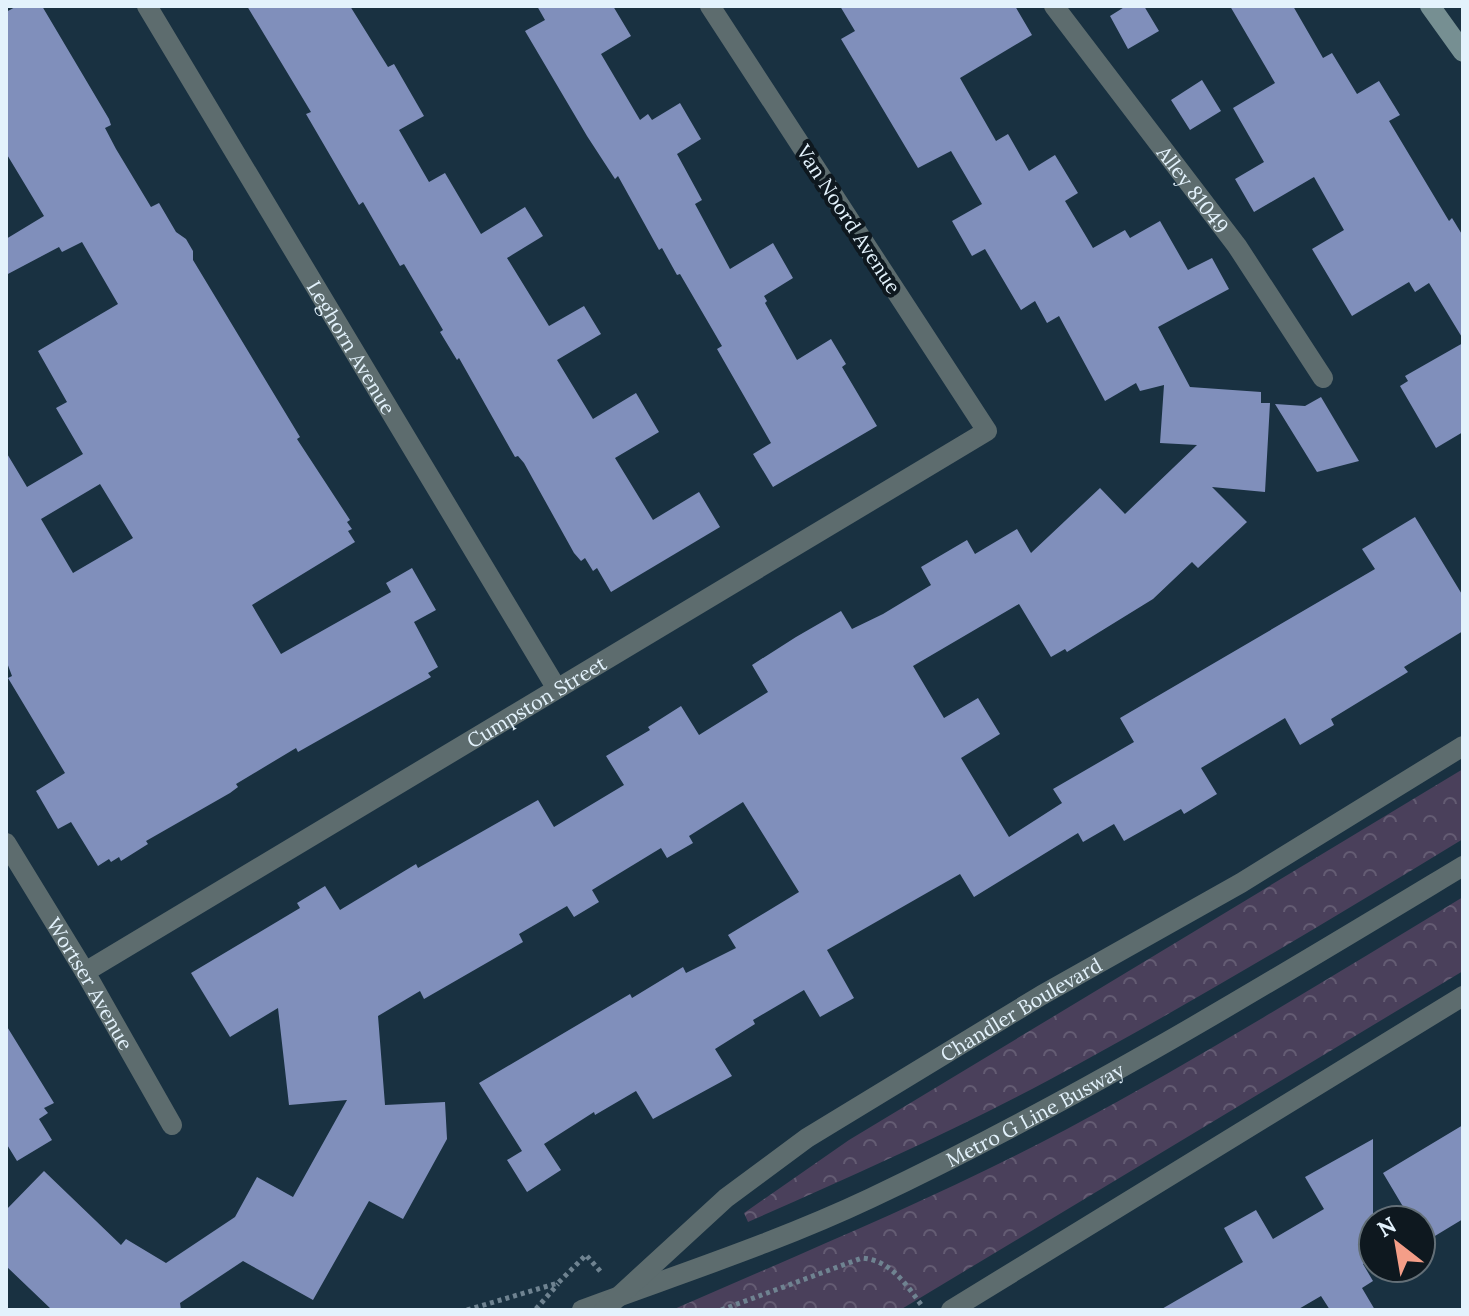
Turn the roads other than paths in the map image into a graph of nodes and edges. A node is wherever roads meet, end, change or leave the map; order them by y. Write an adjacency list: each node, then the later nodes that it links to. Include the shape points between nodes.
1 (147, 6): 8 (street, Leghorn Avenue)
2 (710, 6): 7 (street, Van Noord Avenue)
3 (1054, 6): 6 (street, Alley 81049, via 1237,246)
4 (1430, 6): 5 (main road)
5 (1463, 52)
6 (1323, 378)
7 (987, 431): 8 (street, Cumpston Street)
8 (557, 689): 12 (street, Cumpston Street)
9 (1463, 746): 15 (street, Chandler Boulevard, via 807,1138 726,1198)
10 (6, 843): 12 (street, Wortser Avenue)
11 (1463, 866): 15 (street, Metro G Line Busway, via 1046,1112 868,1199)
12 (85, 972): 14 (street, Wortser Avenue)
13 (1463, 996): 16 (street)
14 (172, 1125)
15 (611, 1303): 17 (street, Metro G Line Busway)
16 (962, 1308)
17 (582, 1310)

